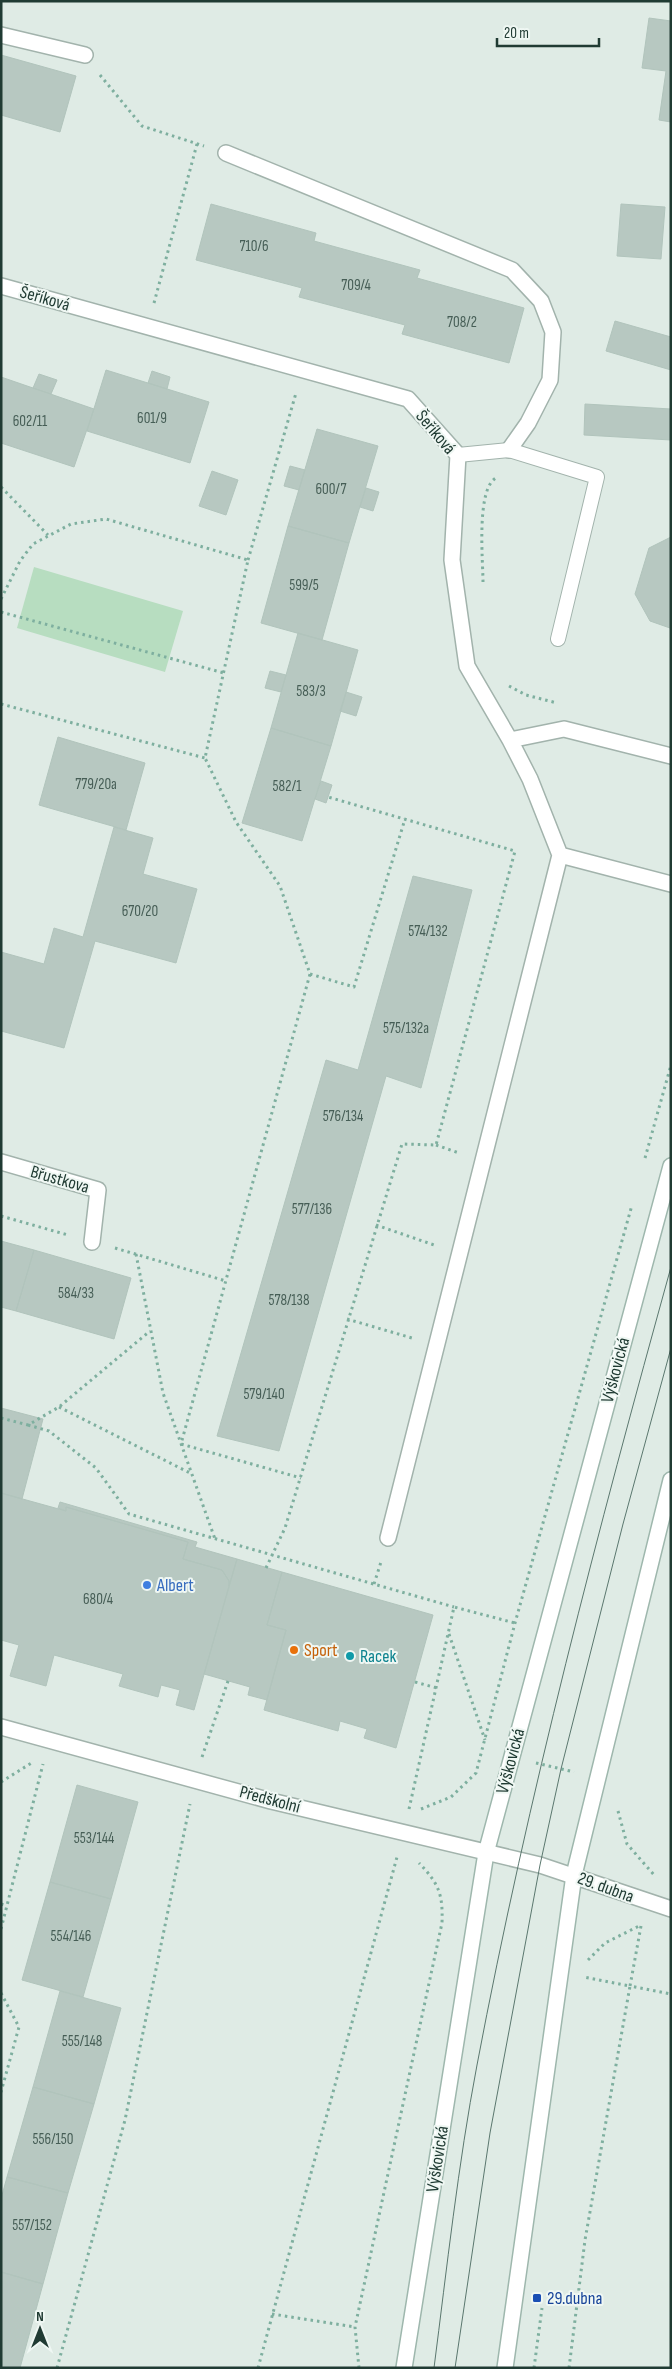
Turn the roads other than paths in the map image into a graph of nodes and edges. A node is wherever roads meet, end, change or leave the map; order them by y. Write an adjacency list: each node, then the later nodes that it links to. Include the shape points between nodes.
1 (1, 35): 2 (street)
2 (85, 55)
3 (226, 153): 5 (street, via 512,270 541,301 553,332 550,380 528,423)
4 (1, 286): 6 (street, Šeříková, via 408,399)
5 (509, 450): 6 (lane); 7 (lane, via 597,477)
6 (458, 455): 8 (street, Šeříková, via 452,560 467,666)
7 (558, 639)
8 (510, 740): 9 (street, via 564,729); 10 (street, Šeříková, via 530,779)
9 (671, 756)
10 (560, 856): 11 (street); 16 (street)
11 (671, 884)
12 (1, 1162): 14 (street, Břustkova, via 98,1190)
13 (671, 1166): 18 (street, Výškovická)
14 (92, 1242)
15 (671, 1480): 20 (street)
16 (388, 1538)
17 (1, 1727): 18 (street, Předškolní, via 271,1801)
18 (486, 1853): 19 (street, Předškolní); 22 (street, Výškovická)
19 (540, 1865): 20 (street, 29. dubna)
20 (574, 1875): 21 (street, 29. dubna); 23 (street)
21 (671, 1908)
22 (404, 2368)
23 (505, 2368)

